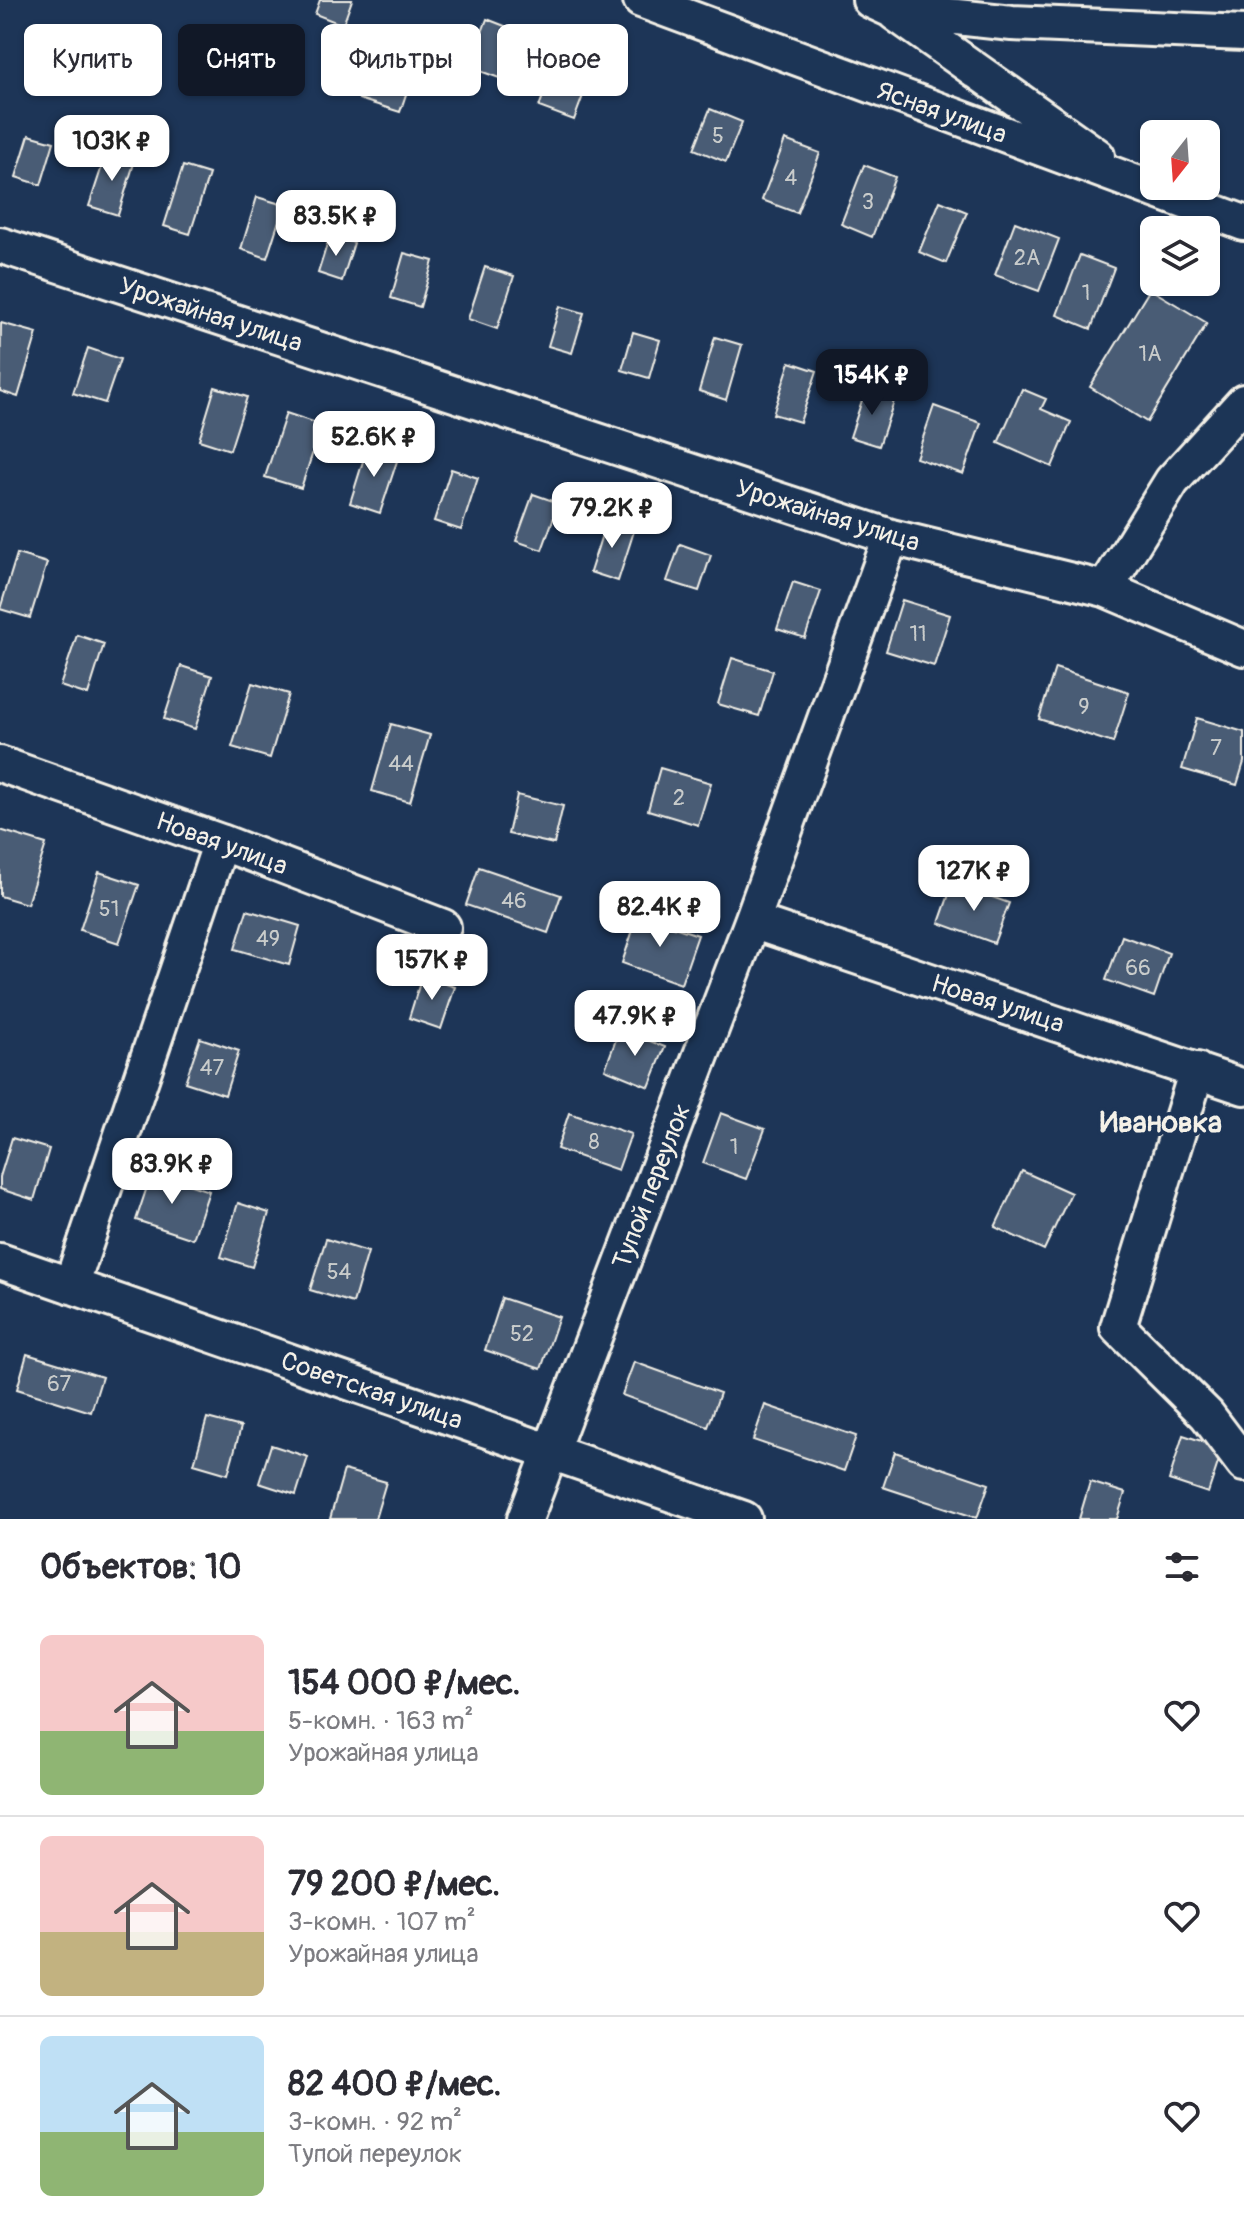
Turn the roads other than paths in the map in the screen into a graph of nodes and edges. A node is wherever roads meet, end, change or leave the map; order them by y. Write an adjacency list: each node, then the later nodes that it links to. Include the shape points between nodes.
1 (641, 0): 4 (street, Ясная улица)
2 (881, 5): 3 (street, via 1012,23); 4 (street)
3 (1244, 33)
4 (1135, 183): 5 (street, Ясная улица)
5 (1244, 223)
6 (0, 245): 8 (street, Урожайная улица)
7 (1244, 402): 9 (street, via 1172,481)
8 (891, 537): 9 (street, Урожайная улица); 13 (street, Тупой переулок)
9 (1105, 589): 10 (street, Урожайная улица)
10 (1244, 648)
11 (0, 764): 12 (street, Новая улица)
12 (221, 842): 14 (street, Новая улица); 18 (street)
13 (752, 921): 15 (street, Новая улица); 19 (street, Тупой переулок)
14 (443, 927)
15 (1197, 1070): 16 (street, Новая улица); 20 (street, via 1118,1327 1207,1415)
16 (1244, 1087)
17 (0, 1261): 18 (street, Советская улица)
18 (71, 1286): 19 (street, Советская улица)
19 (550, 1452): 21 (street, Тупой переулок); 22 (street, Советская улица)
20 (1244, 1464)
21 (525, 1519)
22 (744, 1519)

